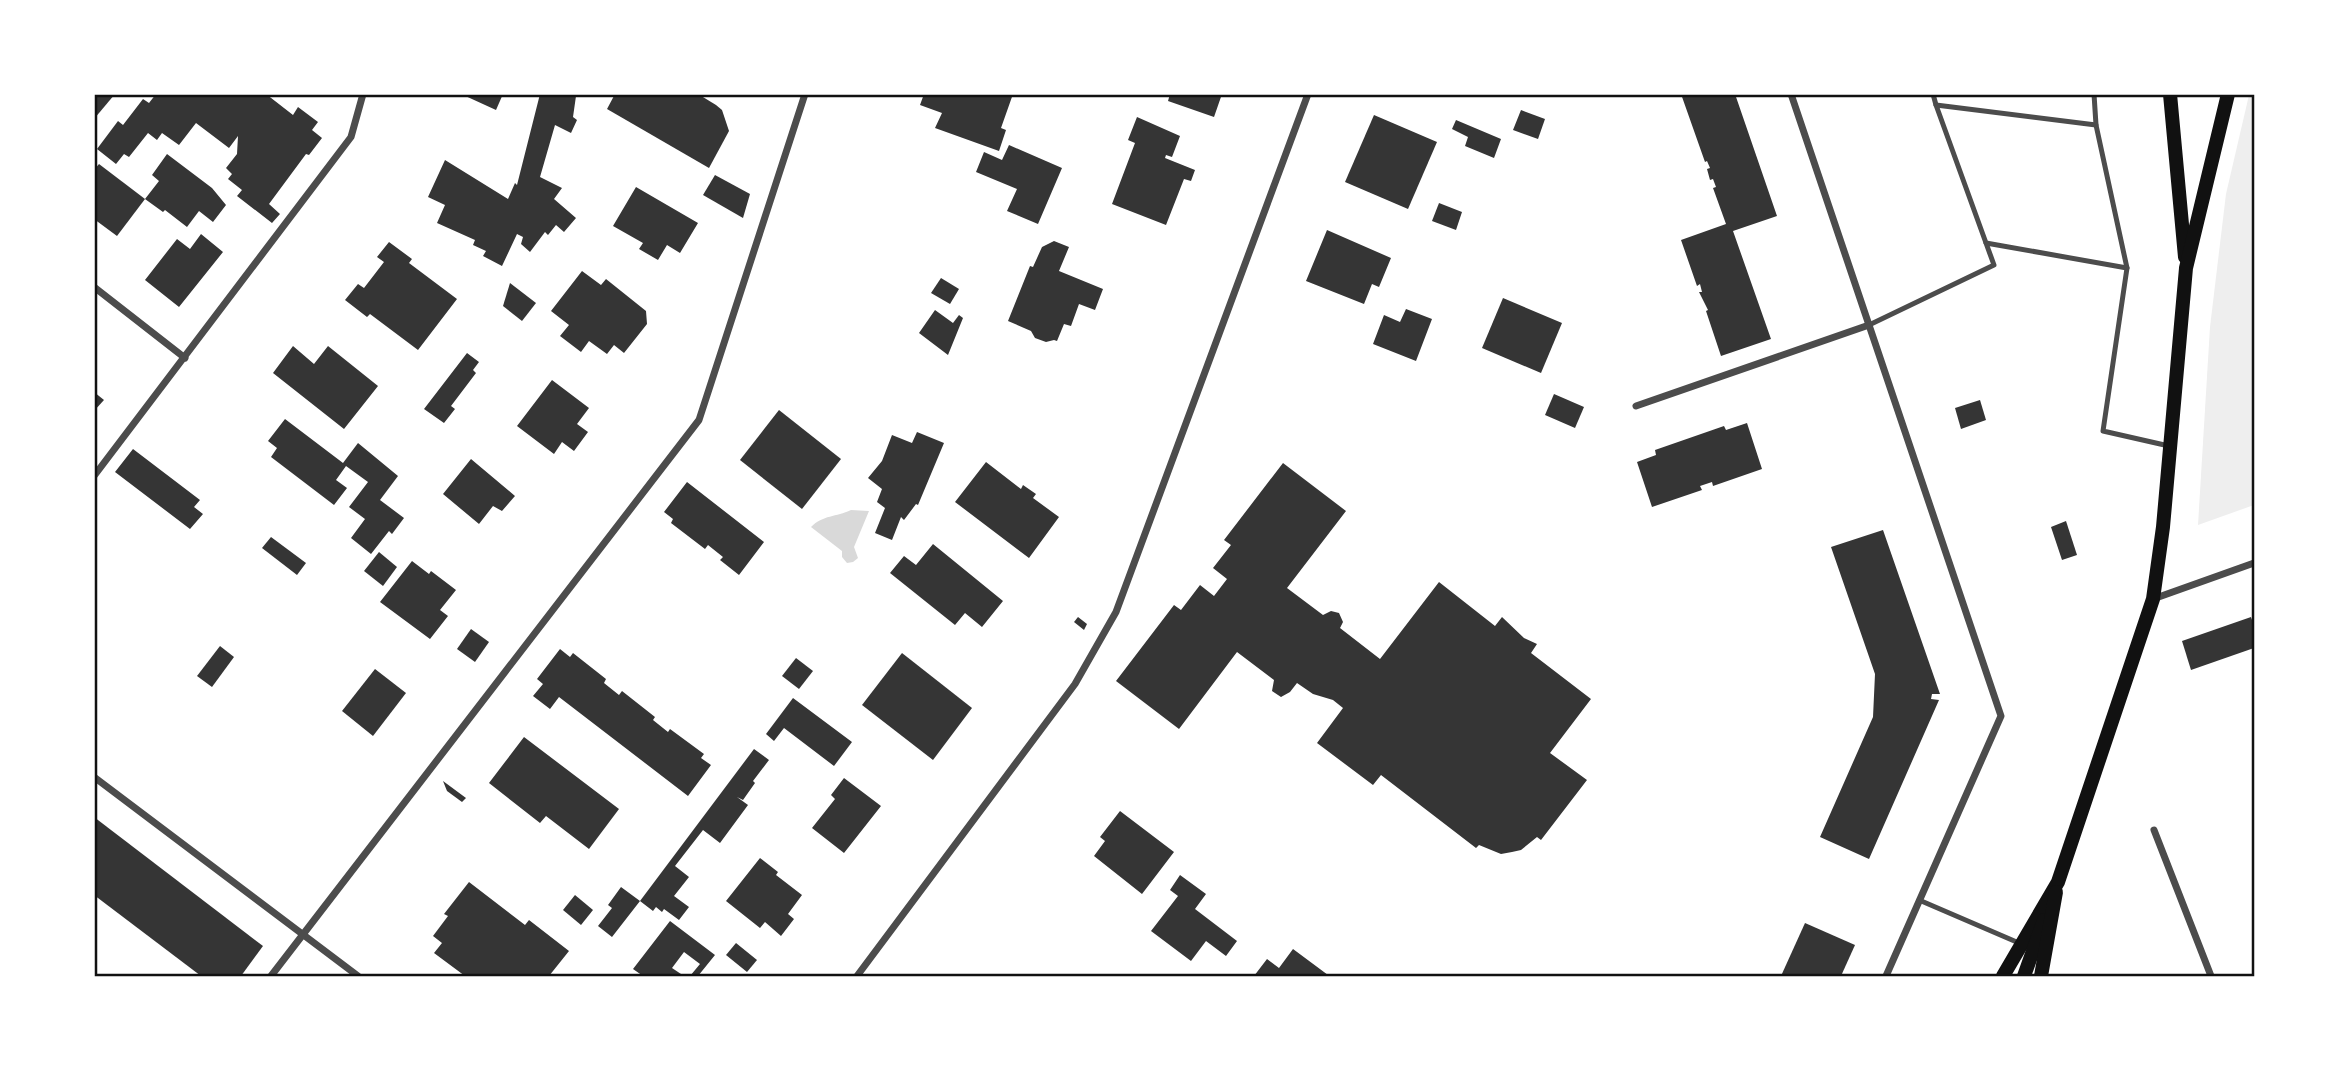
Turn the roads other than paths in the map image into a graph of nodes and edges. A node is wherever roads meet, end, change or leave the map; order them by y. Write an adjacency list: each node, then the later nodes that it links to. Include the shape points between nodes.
1 (363, 94): 16 (street, via 351,137)
2 (805, 94): 26 (street, via 699,420)
3 (1308, 94): 30 (street, via 1116,612 1074,684)
4 (1791, 94): 15 (street)
5 (1933, 94): 9 (lane)
6 (2094, 94): 10 (lane)
7 (2170, 94): 13 (main road)
8 (2228, 94): 13 (main road)
9 (1936, 105): 10 (lane); 11 (lane)
10 (2096, 125): 12 (lane)
11 (1986, 243): 12 (lane); 15 (lane, via 1994,265)
12 (2127, 268): 18 (lane, via 2103,431)
13 (2186, 268): 18 (main road)
14 (94, 287): 16 (street)
15 (1869, 325): 17 (street); 25 (street, via 2001,716)
16 (185, 358): 19 (street)
17 (1636, 406)
18 (2170, 446): 21 (main road)
19 (94, 476)
20 (2255, 564): 21 (street)
21 (2153, 599): 24 (main road)
22 (94, 777): 26 (street)
23 (2154, 830): 35 (street)
24 (2058, 882): 27 (main road); 33 (main road); 34 (main road)
25 (1919, 900): 27 (lane); 31 (street)
26 (302, 934): 28 (street); 29 (street)
27 (2022, 945): 32 (main road)
28 (271, 976)
29 (358, 976)
30 (857, 976)
31 (1886, 976)
32 (2003, 976)
33 (2024, 976)
34 (2041, 976)
35 (2211, 976)

